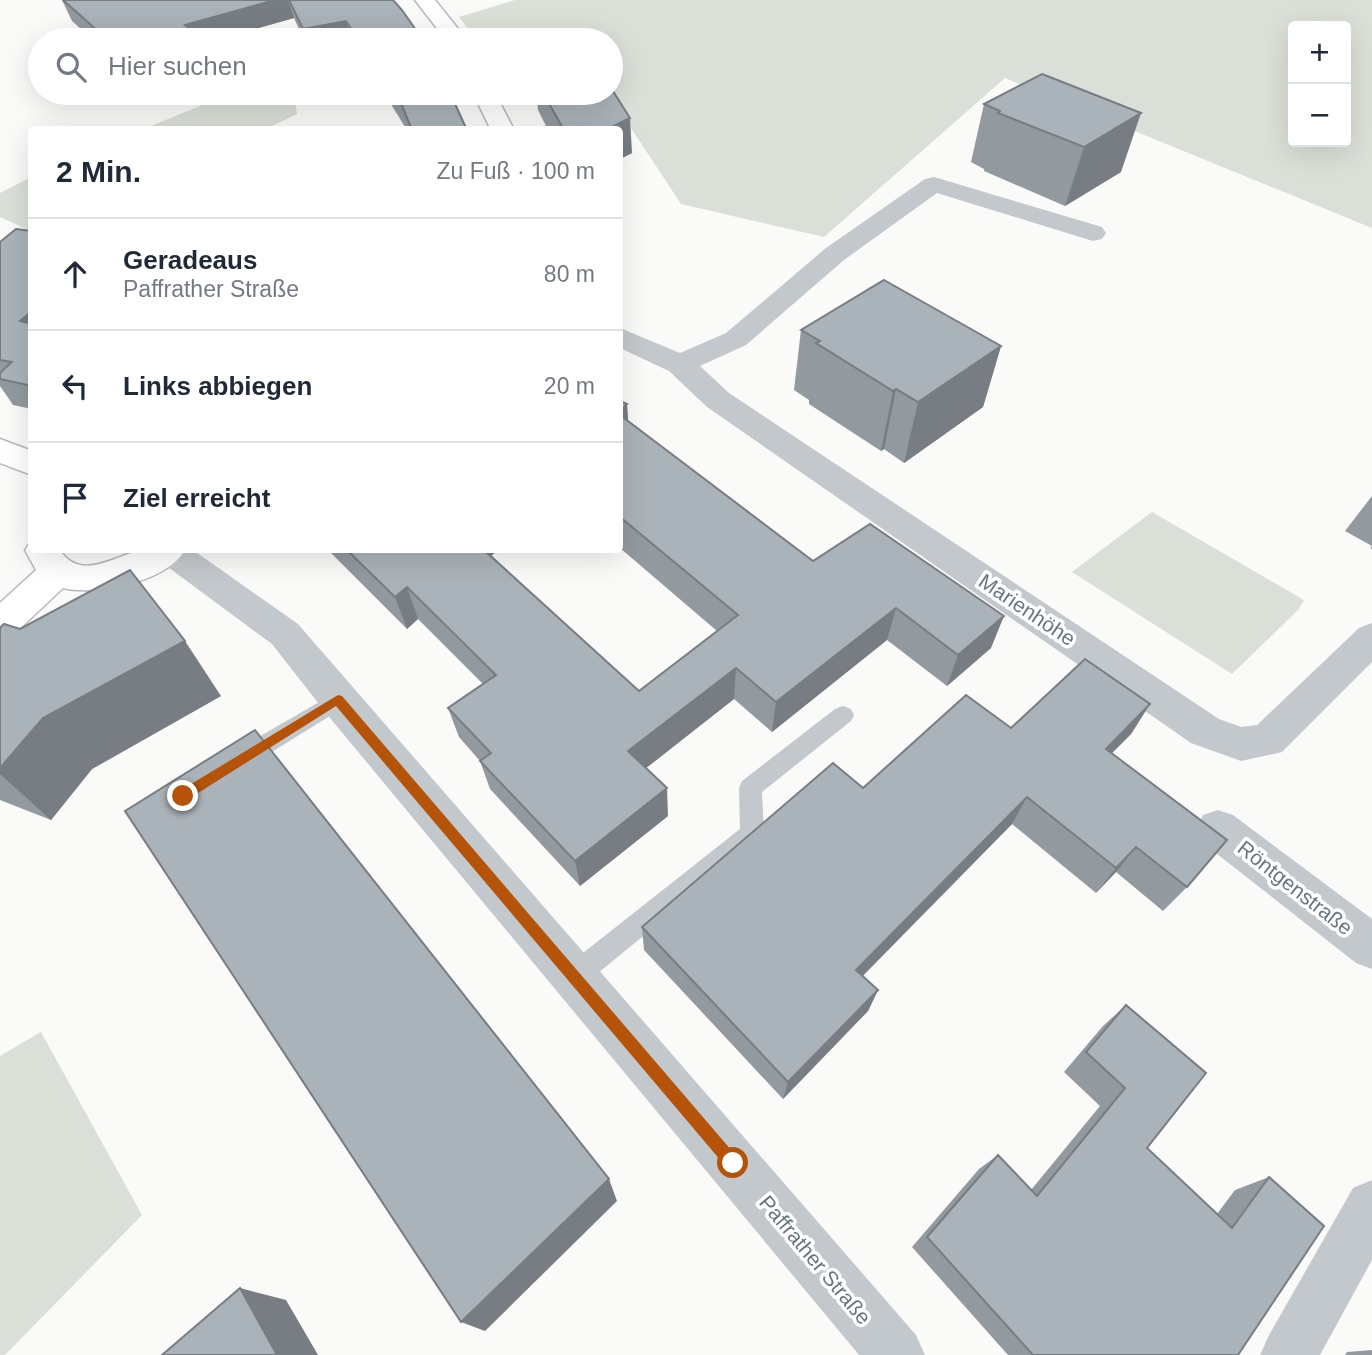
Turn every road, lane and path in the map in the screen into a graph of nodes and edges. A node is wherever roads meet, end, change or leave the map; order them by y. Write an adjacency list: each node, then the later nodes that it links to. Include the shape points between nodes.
1 (425, 0): 2 (street)
2 (447, 28)
3 (490, 105): 4 (street)
4 (501, 126)
5 (1093, 233): 7 (street, via 934,184 835,254 736,339)
6 (623, 338): 7 (street, Marienhöhe)
7 (680, 364): 14 (street, Marienhöhe, via 718,400 1205,731 1241,744 1268,740)
8 (0, 450): 9 (street)
9 (28, 462)
10 (163, 553): 12 (street, via 113,576 83,577)
11 (172, 553): 15 (street, Paffrather Straße, via 285,634)
12 (50, 560): 13 (street)
13 (0, 625)
14 (1372, 638)
15 (338, 700): 17 (lane); 20 (street, Paffrather Straße)
16 (843, 715): 20 (lane, via 750,788 752,834)
17 (227, 768)
18 (1218, 829): 19 (street, Röntgenstraße)
19 (1372, 947)
20 (573, 977): 22 (street, Paffrather Straße)
21 (1372, 1208): 23 (street)
22 (896, 1355)
23 (1289, 1355)

